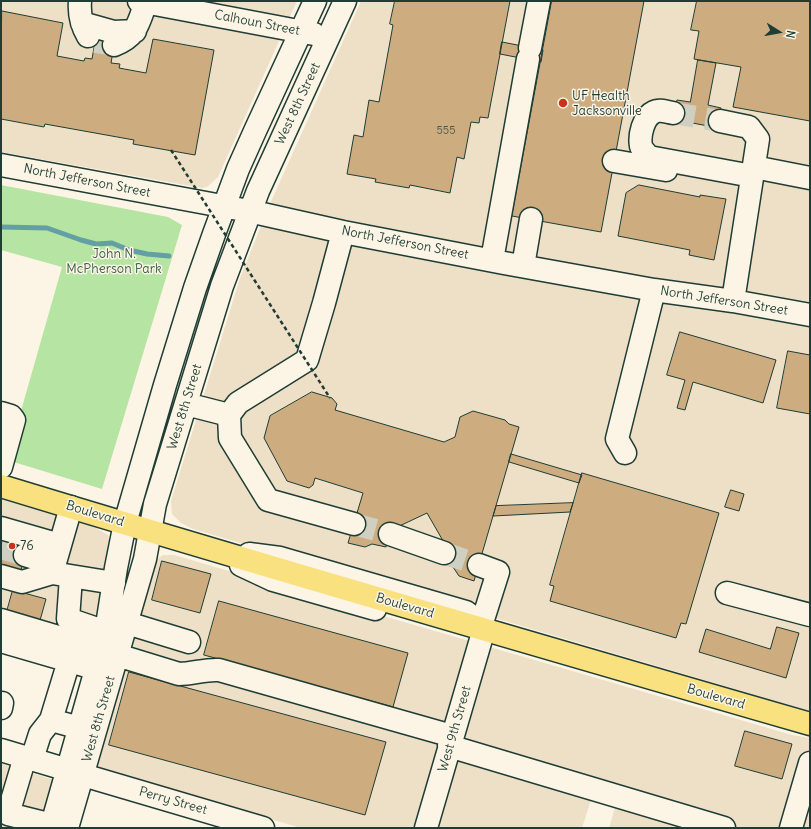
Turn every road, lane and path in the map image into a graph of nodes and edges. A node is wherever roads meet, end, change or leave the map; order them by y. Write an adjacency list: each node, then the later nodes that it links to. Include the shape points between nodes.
1 (80, 1): 7 (street)
2 (315, 1): 9 (street, West 8th Street)
3 (345, 1): 10 (street, West 8th Street)
4 (539, 1): 22 (street)
5 (142, 2): 6 (street, Calhoun Street); 8 (street)
6 (182, 5): 9 (street, Calhoun Street)
7 (82, 23): 8 (street, via 114,32); 8 (street, via 87,36 105,44 126,40)
8 (135, 31)
9 (301, 32): 10 (street, Calhoun Street); 18 (street, West 8th Street, via 255,131)
10 (329, 37): 19 (street, West 8th Street)
11 (673, 113): 16 (street, via 654,112 646,119 641,133 641,147 648,157)
12 (720, 121): 16 (street, via 749,127 758,139)
13 (171, 150): 27 (path, bridge)
14 (614, 161): 16 (street)
15 (1, 165): 18 (street, North Jefferson Street)
16 (752, 176): 17 (street); 25 (street)
17 (810, 178)
18 (224, 207): 19 (street, North Jefferson Street); 35 (street, West 8th Street, via 180,335)
19 (249, 211): 21 (street, North Jefferson Street); 28 (street, West 8th Street, via 222,286)
20 (531, 219): 23 (street)
21 (343, 232): 22 (street, North Jefferson Street); 30 (street, via 307,360 238,402)
22 (492, 260): 23 (street, North Jefferson Street)
23 (523, 266): 24 (street, North Jefferson Street)
24 (654, 290): 25 (street, North Jefferson Street); 31 (street, via 616,439)
25 (732, 301): 26 (street, North Jefferson Street)
26 (810, 315)
27 (330, 398)
28 (186, 404): 30 (street); 38 (street, West 8th Street, via 155,504)
29 (1, 413): 32 (street, via 11,416 14,420)
30 (229, 415): 36 (street, via 230,438 268,500)
31 (625, 453)
32 (1, 467)
33 (1, 486): 34 (main road, Boulevard)
34 (72, 507): 35 (main road, Boulevard); 43 (street)
35 (125, 523): 38 (main road, Boulevard); 46 (street, West 8th Street)
36 (354, 524)
37 (1, 528): 43 (street)
38 (150, 531): 40 (main road, Boulevard); 50 (street, West 8th Street, via 145,559)
39 (390, 534): 41 (street)
40 (206, 549): 51 (street, via 273,580 458,633)
41 (444, 553)
42 (25, 556): 43 (street)
43 (60, 565): 45 (street, via 22,582); 46 (street, via 88,578); 54 (street, via 68,619)
44 (479, 565): 51 (street, West 9th Street, via 498,572)
45 (1, 576)
46 (114, 583): 54 (street, West 8th Street)
47 (727, 593): 48 (street)
48 (810, 616)
49 (1, 620): 54 (street)
50 (127, 622): 53 (street); 54 (street, West 8th Street)
51 (482, 627): 59 (main road, Boulevard); 61 (street, West 9th Street)
52 (1, 641): 55 (street)
53 (189, 642)
54 (105, 652): 55 (street); 60 (street, West 8th Street); 61 (street, via 180,674 219,670); 65 (street, West 8th Street)
55 (69, 662): 58 (street)
56 (1, 703): 57 (street)
57 (1, 708)
58 (51, 720): 60 (street); 63 (street, via 40,734)
59 (810, 724)
60 (80, 728): 65 (street, West 8th Street)
61 (451, 741): 68 (street, West 9th Street); 69 (street)
62 (1, 750): 63 (street, Perry Street)
63 (28, 758): 65 (street, Perry Street); 66 (street, via 8,814)
64 (810, 763): 70 (street)
65 (75, 773): 66 (street, West 8th Street); 67 (street, Perry Street)
66 (57, 827)
67 (263, 828)
68 (426, 828)
69 (724, 828)
70 (791, 828)

